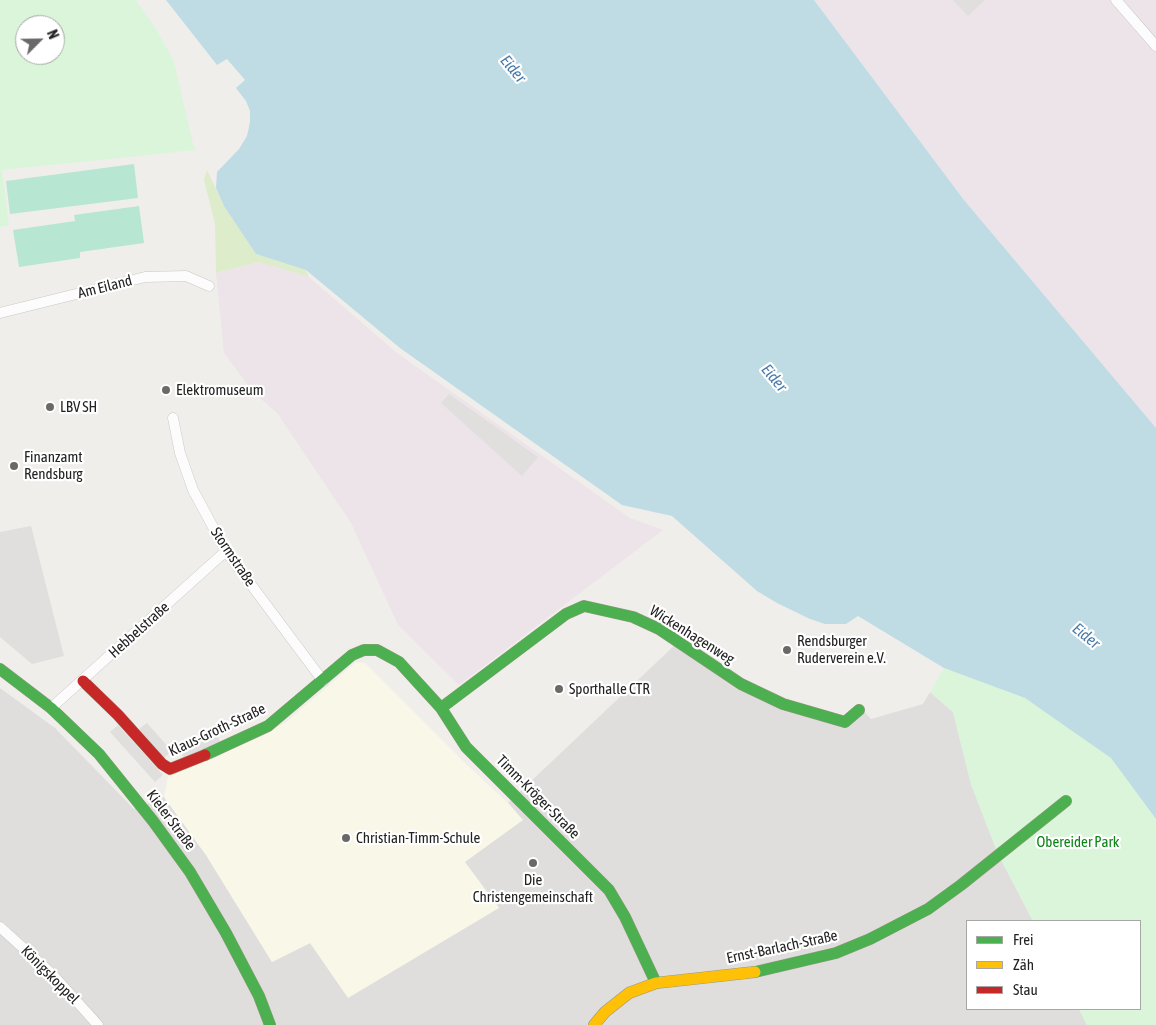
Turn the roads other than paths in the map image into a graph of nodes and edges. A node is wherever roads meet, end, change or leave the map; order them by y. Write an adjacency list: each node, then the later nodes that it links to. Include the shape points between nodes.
1 (1116, 0): 2 (street)
2 (1156, 46)
3 (209, 286): 4 (street, Am Eiland, via 186,276 145,277)
4 (0, 313)
5 (172, 418): 6 (street, Stormstraße, via 193,490)
6 (226, 551): 9 (street, Hebbelstraße); 10 (street, Stormstraße)
7 (377, 650): 10 (street, Klaus-Groth-Straße, via 364,650 352,655); 12 (street, Timm-Kröger-Straße, via 399,662)
8 (0, 669): 11 (street, Kieler Straße)
9 (83, 681): 10 (street, Klaus-Groth-Straße, via 170,769 268,726); 11 (street, Hebbelstraße)
10 (324, 681)
11 (51, 708): 18 (street, Kieler Straße, via 99,754 190,872 242,963)
12 (441, 708): 13 (street, Wickenhagenweg, via 566,614 584,606 633,617 659,629 741,684 783,704 846,722); 16 (street, Timm-Kröger-Straße, via 466,747 609,890 626,917)
13 (858, 710)
14 (1066, 801): 16 (street, Ernst-Barlach-Straße, via 928,909 870,939 836,953 760,971)
15 (0, 927): 17 (street, Königskoppel, via 53,975)
16 (656, 983): 19 (street, Ernst-Barlach-Straße, via 629,993)
17 (98, 1025)
18 (270, 1025)
19 (594, 1025)

